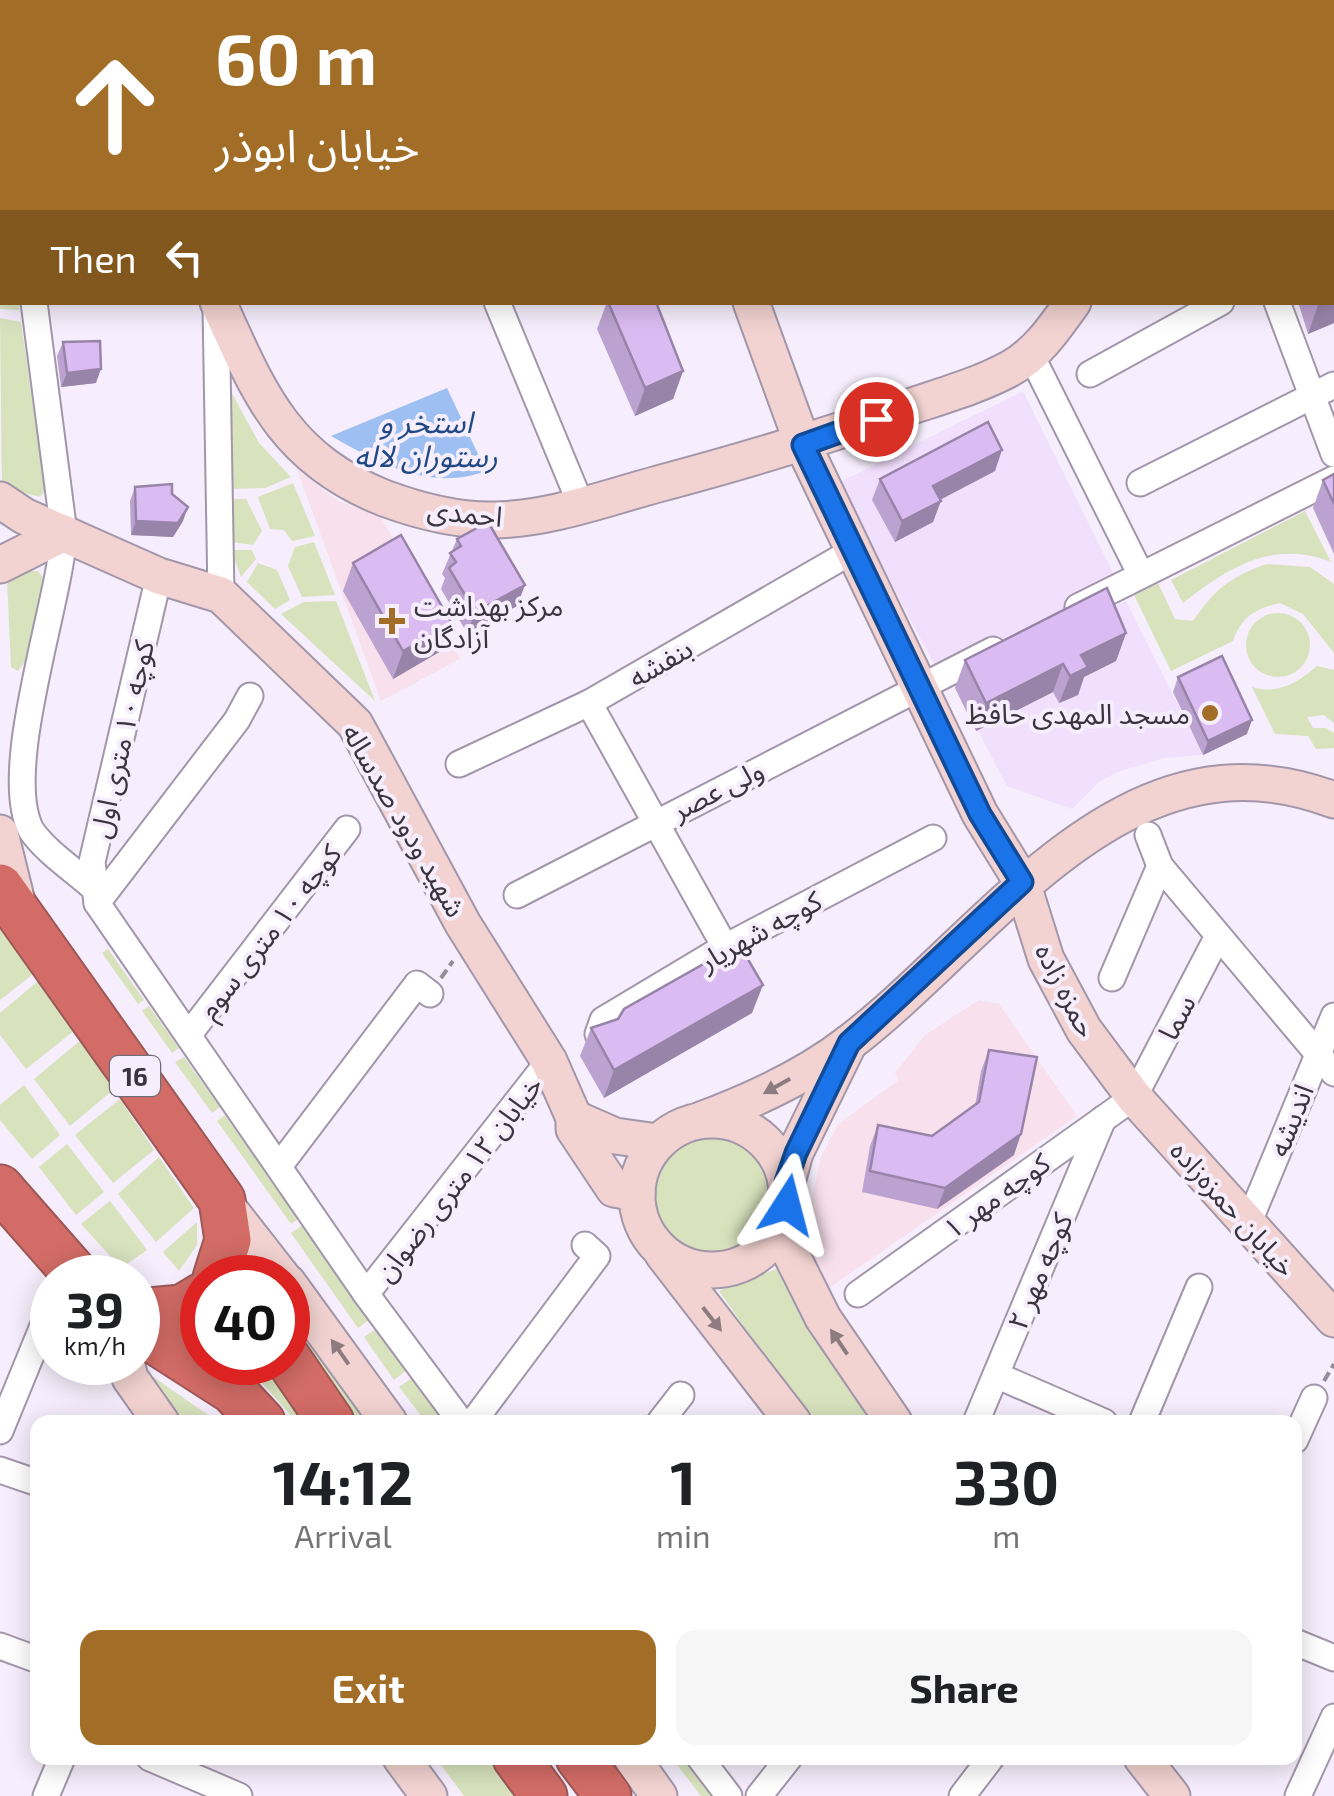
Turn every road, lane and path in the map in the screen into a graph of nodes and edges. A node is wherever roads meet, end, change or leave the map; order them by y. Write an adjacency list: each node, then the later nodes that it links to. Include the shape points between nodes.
1 (34, 305): 18 (street)
2 (217, 305): 23 (street)
3 (218, 305): 17 (street, احمدی, via 274,418 364,488 464,518 496,520)
4 (498, 305): 17 (street)
5 (752, 305): 12 (street, حمزه زاده)
6 (1071, 305): 9 (street)
7 (1216, 305): 10 (street)
8 (1279, 305): 11 (street)
9 (1032, 355): 12 (street, احمدی, via 984,380); 22 (street)
10 (1090, 374)
11 (1322, 391): 13 (street); 15 (street)
12 (803, 445): 17 (street, احمدی); 19 (street, حمزه زاده)
13 (1334, 454)
14 (1334, 478): 22 (street)
15 (1140, 483)
16 (0, 500): 18 (street, شهید ودود صدساله)
17 (580, 505)
18 (64, 533): 20 (street); 21 (street, شهید ودود صدساله); 38 (street, via 20,782 32,832)
19 (856, 550): 26 (street, حمزه زاده); 28 (street, بنفشه)
20 (0, 565)
21 (159, 576): 23 (street, شهید ودود صدساله); 38 (street, کوچه ۱۰ متری اول, via 92,862)
22 (1141, 576): 24 (street)
23 (221, 596): 41 (street, شهید ودود صدساله, via 354,724)
24 (1056, 618)
25 (1022, 636): 26 (street, ولی عصر)
26 (919, 687): 31 (street, ولی عصر); 37 (street, حمزه زاده, via 980,814)
27 (250, 696): 38 (street, via 238,720)
28 (589, 703): 29 (street, بنفشه); 31 (street)
29 (460, 764)
30 (1334, 800): 37 (street, via 1299,787 1215,782 1142,802)
31 (658, 820): 39 (street, ولی عصر); 43 (street)
32 (347, 829): 47 (street, کوچه ۱۰ متری سوم)
33 (0, 834): 40 (street)
34 (1148, 835): 36 (street)
35 (933, 838): 43 (street, کوچه شهریار)
36 (1160, 866): 42 (street); 44 (street)
37 (1022, 882): 49 (street); 52 (street, حمزه زاده, via 1046,959 1084,1030)
38 (95, 895): 47 (street)
39 (517, 895)
40 (10, 899): 65 (highway, 16)
41 (471, 936): 45 (path); 50 (street, شهید ودود صدساله)
42 (1218, 936): 51 (street); 52 (street, سما)
43 (725, 948): 48 (street, کوچه شهریار, via 603,1020)
44 (1112, 978)
45 (430, 994): 57 (street, via 416,984)
46 (1334, 1016): 51 (street, اندیشه)
47 (190, 1033): 57 (street)
48 (598, 1034)
49 (849, 1043): 55 (street, one-way to 55, via 749,1102); 58 (street)
50 (549, 1061): 53 (street, شهید ودود صدساله); 68 (street, خیابان ۱۲ متری رضوان)
51 (1326, 1064): 61 (street, اندیشه)
52 (1134, 1097): 54 (street, کوچه مهر ۱); 61 (street, خیابان حمزه‌زاده)
53 (574, 1118): 56 (street, via 616,1136); 59 (street, شهید ودود صدساله, via 574,1129 614,1189)
54 (1102, 1119): 69 (street, کوچه مهر ۱); 74 (street, کوچه مهر ۲)
55 (700, 1120): 56 (street); 58 (street, via 724,1120 766,1141)
56 (658, 1142): 59 (street)
57 (280, 1165): 68 (street)
58 (786, 1182): 62 (street)
59 (637, 1192): 63 (street)
60 (6, 1200): 66 (highway)
61 (1248, 1224): 71 (street, خیابان حمزه‌زاده)
62 (780, 1232): 63 (street, via 746,1262 722,1270 684,1264); 87 (street, one-way to 62, via 823,1318)
63 (653, 1242): 86 (street, one-way to 86)
64 (585, 1246): 84 (street, via 597,1256)
65 (228, 1249)
66 (47, 1255)
67 (1199, 1287): 90 (street)
68 (366, 1294): 83 (street)
69 (858, 1294)
70 (310, 1314): 82 (street, one-way to 70)
71 (1334, 1319)
72 (160, 1343): 77 (highway)
73 (30, 1362): 92 (street)
74 (996, 1375): 88 (street, کوچه مهر ۲); 89 (street)
75 (135, 1385): 80 (street)
76 (307, 1385): 81 (highway)
77 (241, 1392)
78 (681, 1395): 85 (street)
79 (1314, 1398): 91 (street)
80 (156, 1415)
81 (327, 1415)
82 (384, 1415)
83 (456, 1415)
84 (479, 1415)
85 (665, 1415)
86 (787, 1415)
87 (889, 1415)
88 (979, 1415)
89 (1088, 1415)
90 (1145, 1415)
91 (1302, 1425)
92 (0, 1430)
93 (0, 1470): 94 (street)
94 (30, 1480)
95 (1302, 1645): 98 (street)
96 (0, 1646): 97 (street)
97 (30, 1657)
98 (1334, 1658)
99 (1334, 1716): 120 (street)
100 (59, 1765): 110 (street)
101 (166, 1765): 111 (street)
102 (406, 1765): 112 (street)
103 (521, 1765): 113 (highway)
104 (584, 1765): 114 (highway)
105 (637, 1765): 115 (street)
106 (705, 1765): 116 (street)
107 (783, 1765): 117 (street)
108 (986, 1765): 118 (street)
109 (1147, 1765): 119 (street)
110 (46, 1796)
111 (239, 1796)
112 (429, 1796)
113 (544, 1796)
114 (608, 1796)
115 (659, 1796)
116 (729, 1796)
117 (759, 1796)
118 (962, 1796)
119 (1172, 1796)
120 (1298, 1796)

